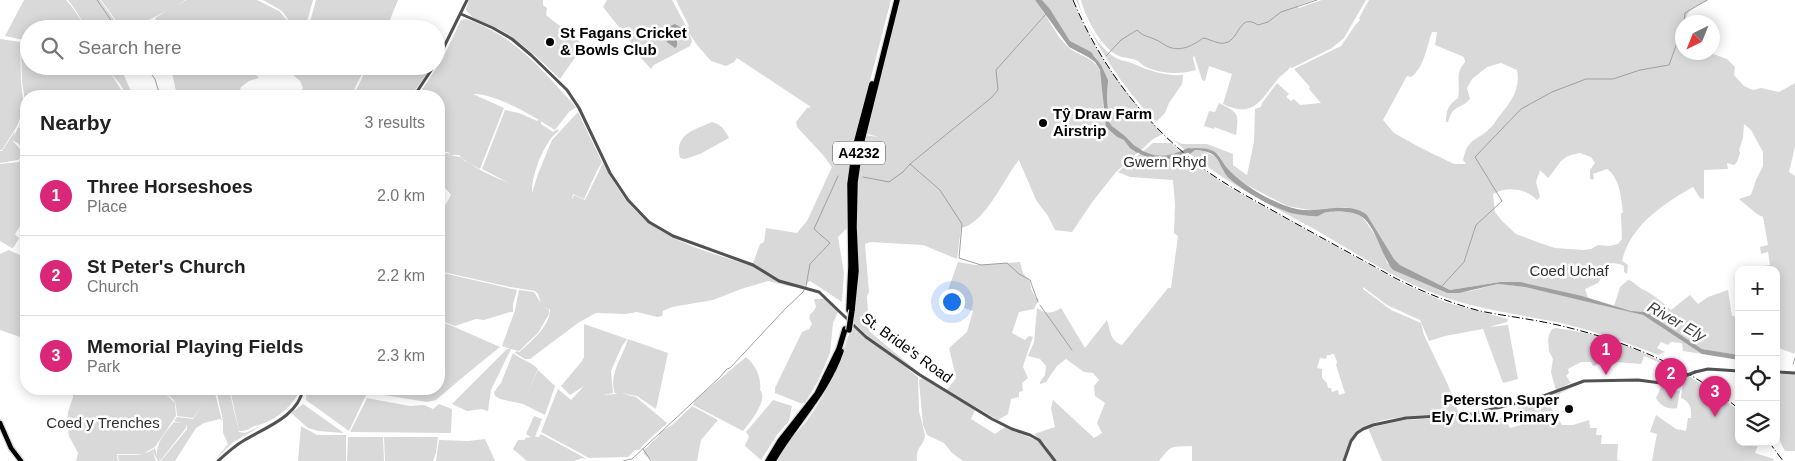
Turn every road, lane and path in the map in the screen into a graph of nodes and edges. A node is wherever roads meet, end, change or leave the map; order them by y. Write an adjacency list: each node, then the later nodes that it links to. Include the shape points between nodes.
1 (467, 0): 4 (street)
2 (893, 0): 8 (highway, A4232, via 855,148 850,184)
3 (897, 0): 8 (highway, A4232, via 860,148 855,182 856,271)
4 (460, 14): 5 (street); 19 (street, St. Bride's Road, via 493,28 516,43 567,90 615,181 649,222 673,236 753,265 779,281 820,292 866,337 992,419 1039,440)
5 (445, 45)
6 (428, 75): 7 (street)
7 (418, 90)
8 (851, 310): 9 (highway, A4232, bridge)
9 (847, 329): 17 (highway, A4232, via 816,394); 18 (highway, A4232, via 837,364 821,393)
10 (1735, 371): 20 (street, bridge, via 1708,369 1661,382 1584,381 1546,396 1481,412 1406,418 1373,425 1363,429 1351,442)
11 (1780, 372): 12 (street)
12 (1795, 373)
13 (301, 395): 16 (street, via 294,408 234,446)
14 (0, 423): 15 (main road)
15 (21, 461)
16 (218, 461)
17 (768, 461)
18 (773, 461)
19 (1055, 461)
20 (1344, 461)

